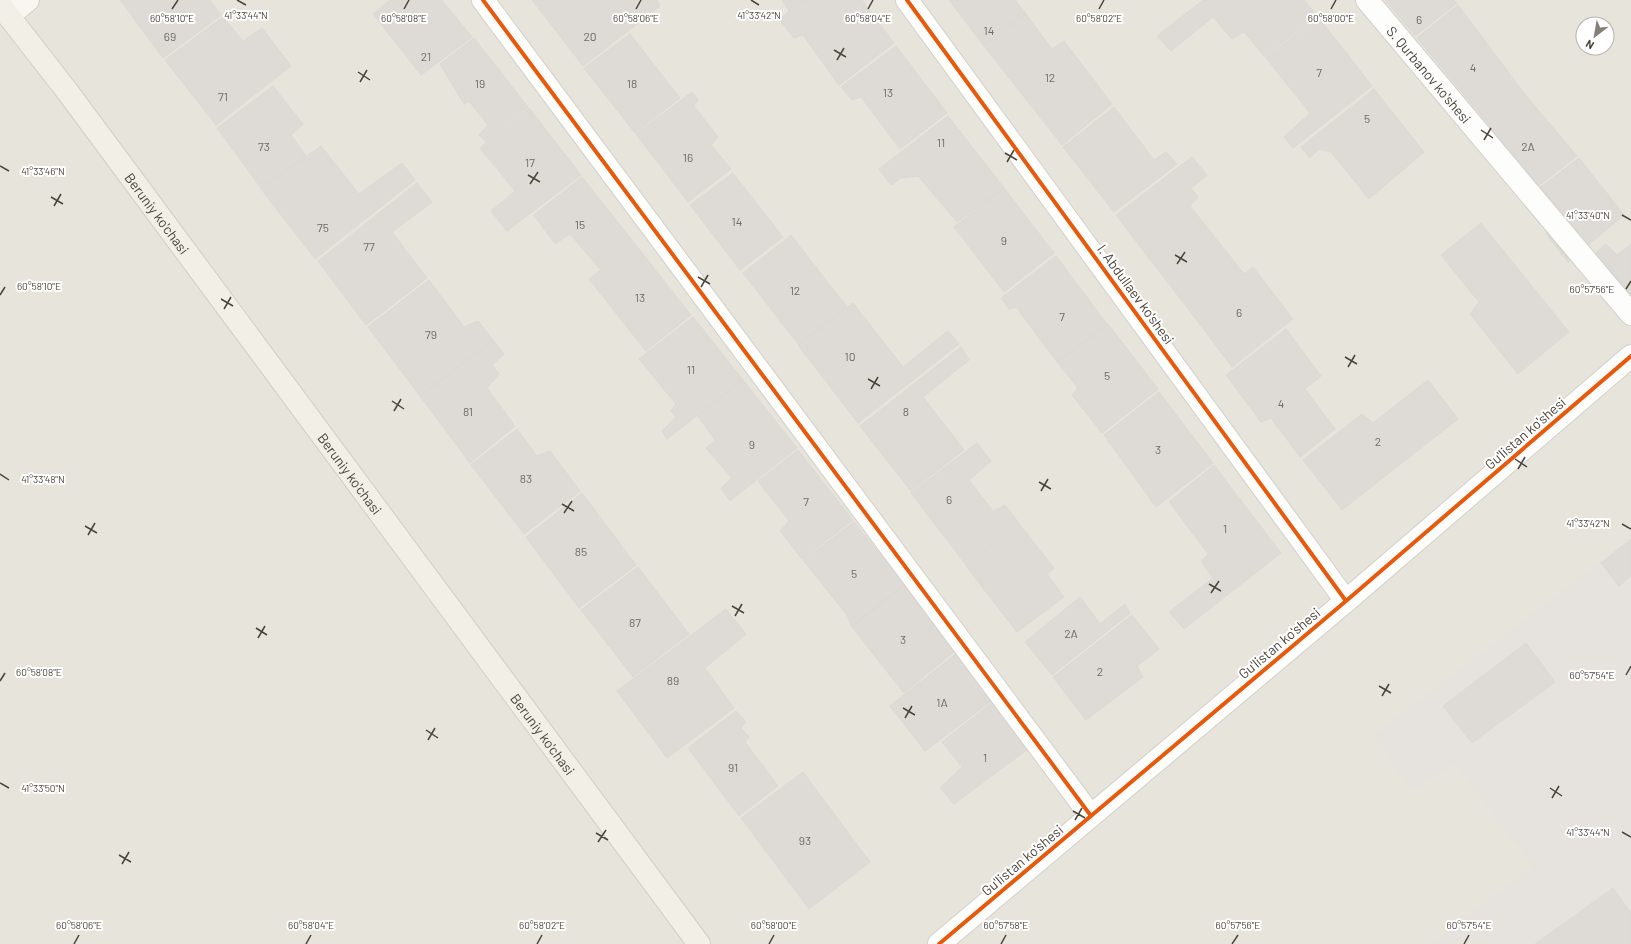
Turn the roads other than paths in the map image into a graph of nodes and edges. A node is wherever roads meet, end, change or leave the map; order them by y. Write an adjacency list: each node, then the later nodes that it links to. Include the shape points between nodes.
1 (28, 0): 5 (main road)
2 (483, 0): 9 (street)
3 (907, 0): 8 (street, I. Abdullaev ko'shesi)
4 (1367, 0): 6 (street, S. Qurbanov ko'shesi)
5 (3, 15): 10 (main road, Beruniy ko'chasi, via 67,91)
6 (1631, 314)
7 (1631, 356): 8 (street, Gu'listan ko'shesi)
8 (1346, 601): 9 (street, Gu'listan ko'shesi)
9 (1091, 816): 11 (street, Gu'listan ko'shesi)
10 (699, 944)
11 (939, 944)

